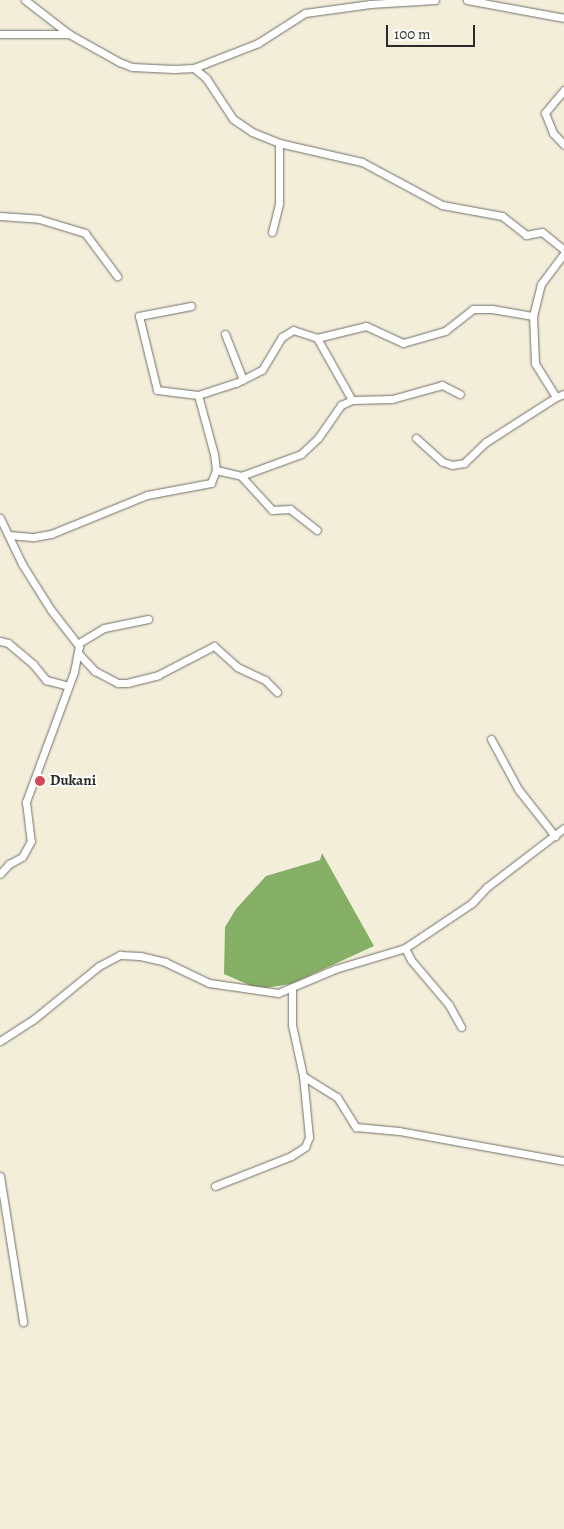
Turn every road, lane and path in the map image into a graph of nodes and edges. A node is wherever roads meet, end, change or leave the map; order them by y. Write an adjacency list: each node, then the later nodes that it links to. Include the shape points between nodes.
1 (24, 0): 7 (street)
2 (412, 0): 3 (street); 8 (street, via 305,13 258,43)
3 (435, 0)
4 (466, 0): 5 (street)
5 (564, 18)
6 (0, 34): 7 (street)
7 (70, 34): 8 (street, via 132,67)
8 (194, 68): 10 (street, via 206,78 233,119)
9 (564, 90): 11 (street, via 545,113 552,133)
10 (279, 143): 13 (street, via 279,203); 14 (street, via 362,162 442,205 502,216 526,235 542,232)
11 (564, 144)
12 (0, 216): 15 (street, via 39,219 85,233)
13 (272, 232)
14 (564, 251): 17 (street, via 541,284)
15 (117, 276)
16 (191, 306): 23 (street, via 142,314 138,319 157,390)
17 (533, 316): 19 (street, via 473,309 445,331 403,343 359,326); 24 (street, via 535,363)
18 (225, 334): 20 (street)
19 (317, 338): 20 (street, via 288,331 262,370); 25 (street)
20 (244, 380): 23 (street)
21 (460, 394): 25 (street, via 442,385 392,399)
22 (564, 394): 24 (street)
23 (198, 395): 27 (street)
24 (556, 397): 26 (street, via 486,442 464,463 452,465 443,462)
25 (352, 400): 28 (street, via 341,405 318,438 301,454)
26 (416, 438)
27 (216, 470): 28 (street); 31 (street, via 215,477 205,485 147,495 58,532 34,537)
28 (242, 476): 30 (street, via 272,510 290,509)
29 (0, 518): 31 (street)
30 (318, 530)
31 (10, 535): 34 (street, via 22,564 51,610)
32 (148, 619): 34 (street, via 104,628)
33 (0, 641): 36 (street, via 8,643 33,664 46,680)
34 (79, 643): 35 (street)
35 (78, 653): 36 (street); 37 (street, via 95,671 118,683 127,683 158,675 214,646 237,666 265,680)
36 (68, 686): 41 (street, via 26,802 31,841 22,857)
37 (277, 692)
38 (491, 739): 40 (street, via 518,789)
39 (564, 828): 40 (street)
40 (555, 836): 42 (street, via 457,914)
41 (0, 874)
42 (405, 948): 43 (street, via 335,969); 44 (street, via 411,960 449,1005)
43 (292, 988): 45 (street, via 263,993 215,984 165,962 120,955 99,966 34,1019); 46 (street, via 292,1026)
44 (461, 1027)
45 (0, 1041)
46 (304, 1076): 47 (street, via 337,1097 356,1127 399,1131); 49 (street, via 309,1137 305,1147 291,1156)
47 (564, 1162)
48 (0, 1176): 50 (street)
49 (214, 1186)
50 (23, 1322)

